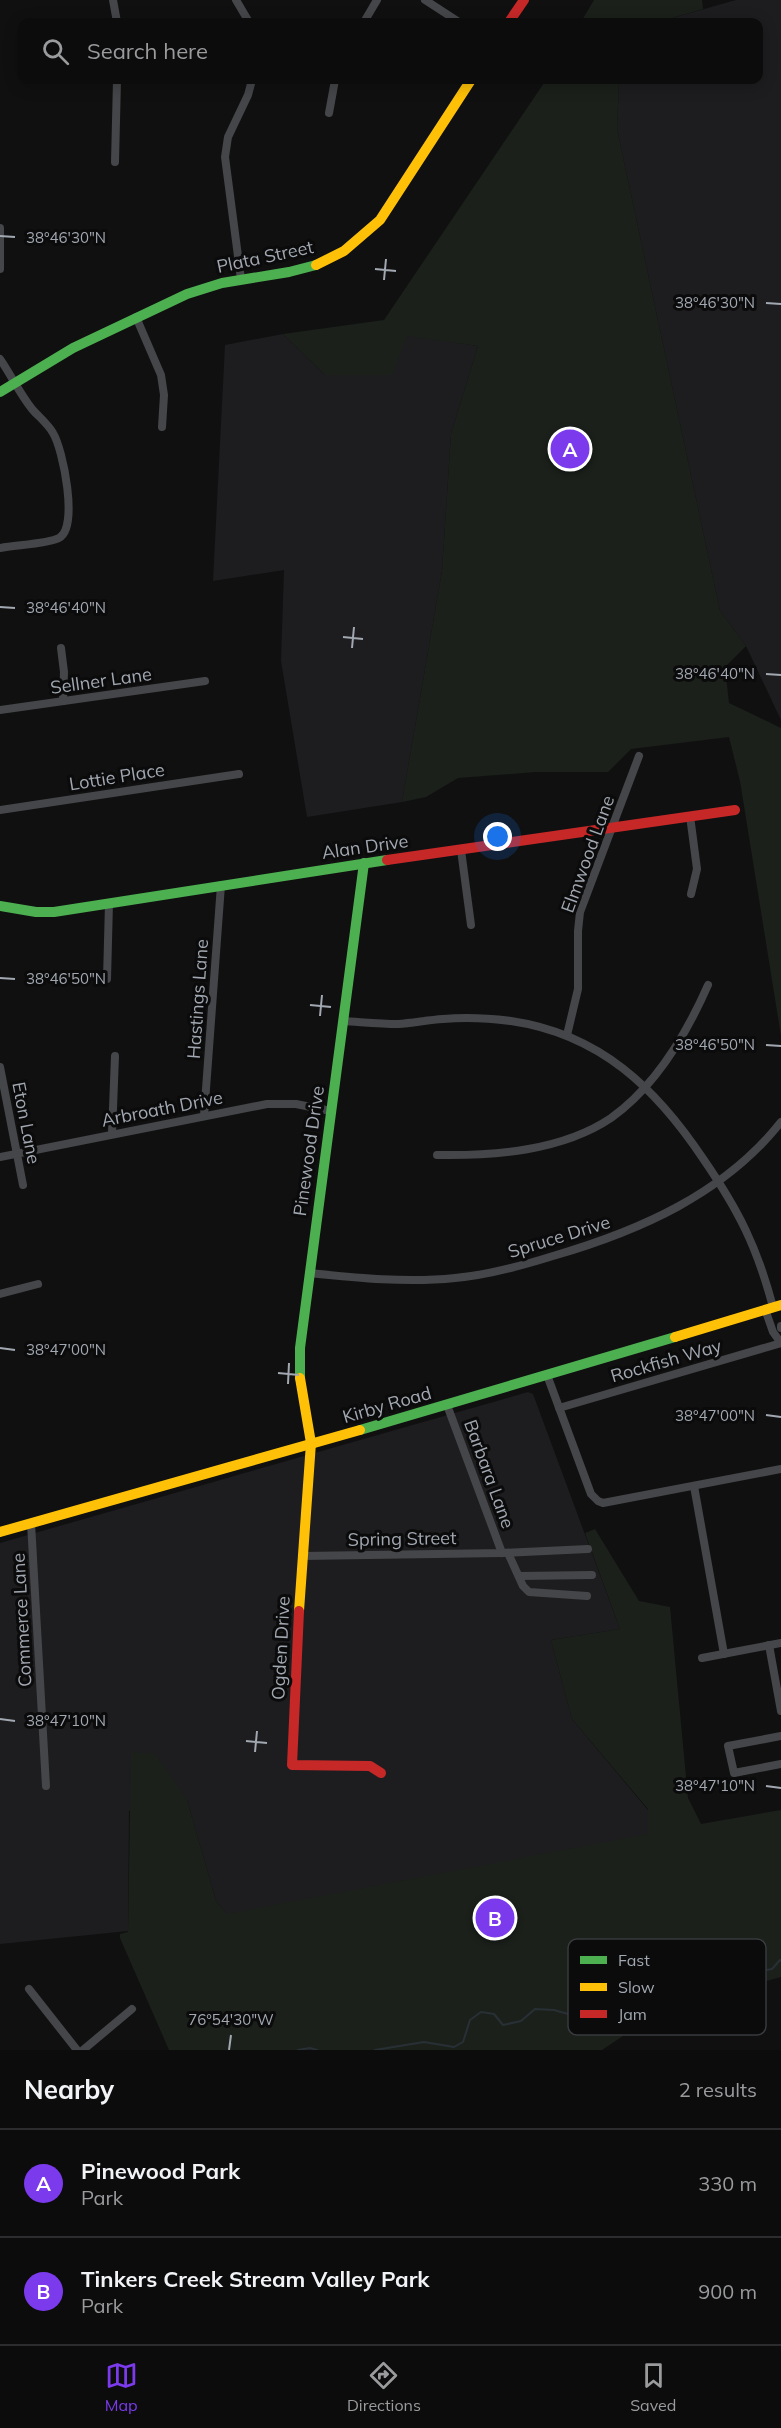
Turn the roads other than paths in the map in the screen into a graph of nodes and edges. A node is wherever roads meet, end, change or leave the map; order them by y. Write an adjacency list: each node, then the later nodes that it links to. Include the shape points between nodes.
1 (112, 0): 6 (street)
2 (236, 0): 7 (street)
3 (377, 0): 8 (street)
4 (425, 0): 9 (street)
5 (524, 0): 10 (street)
6 (116, 18)
7 (247, 18)
8 (366, 18)
9 (453, 18)
10 (512, 18)
11 (117, 84): 16 (street)
12 (251, 84): 19 (street, via 228,137 225,158)
13 (334, 84): 15 (street)
14 (468, 84): 19 (street, Plata Street, via 389,207 364,236 317,265)
15 (328, 113)
16 (116, 162)
17 (0, 228): 18 (street)
18 (0, 269)
19 (241, 279): 20 (street, Plata Street, via 203,289)
20 (136, 317): 22 (street, Plata Street); 24 (street, via 161,375)
21 (0, 358): 22 (street)
22 (15, 381): 23 (street, Plata Street); 25 (street, via 57,441 68,510 65,531 58,539)
23 (0, 392)
24 (162, 427)
25 (0, 548)
26 (61, 648): 28 (street)
27 (205, 681): 28 (street, Sellner Lane)
28 (63, 701): 29 (street, Sellner Lane)
29 (0, 710)
30 (639, 756): 35 (street, Elmwood Lane)
31 (239, 774): 32 (street, Lottie Place)
32 (0, 810)
33 (735, 810): 34 (street, Alan Drive)
34 (690, 816): 35 (street, Alan Drive); 39 (street, via 697,869)
35 (613, 827): 36 (street, Alan Drive); 46 (street, Elmwood Lane, via 580,912 578,989)
36 (460, 850): 37 (street, Alan Drive); 42 (street)
37 (364, 863): 38 (street, Alan Drive); 45 (street, Pinewood Drive)
38 (221, 885): 40 (street, Alan Drive); 51 (street, Hastings Lane)
39 (691, 894)
40 (109, 903): 41 (street, Alan Drive, via 44,913); 43 (street)
41 (0, 906)
42 (471, 925)
43 (107, 979)
44 (708, 986): 49 (street, via 682,1038)
45 (343, 1021): 46 (street, via 395,1024 480,1018 523,1023); 50 (street, Pinewood Drive)
46 (567, 1035): 49 (street)
47 (115, 1056): 53 (street)
48 (0, 1067): 54 (street, Eton Lane)
49 (645, 1085): 55 (street, via 610,1118 571,1137 517,1151); 57 (street, via 677,1120)
50 (331, 1111): 51 (street, Arbroath Drive, via 278,1103); 59 (street, Pinewood Drive)
51 (204, 1116): 53 (street, Arbroath Drive)
52 (781, 1122): 57 (street, Spruce Drive, via 750,1157)
53 (112, 1134): 54 (street, Arbroath Drive)
54 (17, 1153): 56 (street, Arbroath Drive); 58 (street, Eton Lane)
55 (437, 1155)
56 (0, 1156)
57 (719, 1181): 59 (street, Spruce Drive, via 634,1229 500,1271 420,1280); 62 (street, via 751,1239)
58 (23, 1185)
59 (309, 1273): 67 (street, Pinewood Drive, via 300,1362)
60 (38, 1284): 61 (street)
61 (0, 1294)
62 (773, 1307): 63 (street, via 773,1332); 64 (street, Kirby Road)
63 (781, 1343): 66 (street, Rockfish Way)
64 (547, 1375): 65 (street, Kirby Road); 66 (street)
65 (447, 1405): 67 (street, Kirby Road); 73 (street, Barbara Lane)
66 (559, 1408): 69 (street, via 591,1494 598,1501)
67 (311, 1443): 70 (street, Kirby Road); 74 (street, Ogden Drive)
68 (781, 1469): 69 (street)
69 (694, 1486): 80 (street)
70 (31, 1523): 71 (street, Kirby Road); 86 (street, Commerce Lane)
71 (0, 1532)
72 (588, 1549): 73 (street, Spring Street)
73 (505, 1553): 74 (street, Spring Street); 76 (street, Barbara Lane)
74 (302, 1556): 85 (street, Ogden Drive, via 292,1765 370,1766)
75 (592, 1575): 76 (street)
76 (519, 1576): 77 (street, via 529,1592)
77 (587, 1596)
78 (781, 1643): 79 (street)
79 (769, 1646): 80 (street); 82 (street)
80 (724, 1654): 81 (street)
81 (702, 1658)
82 (781, 1711)
83 (781, 1736): 84 (street, via 728,1746 734,1773)
84 (781, 1764)
85 (381, 1773)
86 (46, 1786)
87 (29, 1989): 89 (street)
88 (132, 2009): 90 (street)
89 (77, 2050)
90 (82, 2050)

